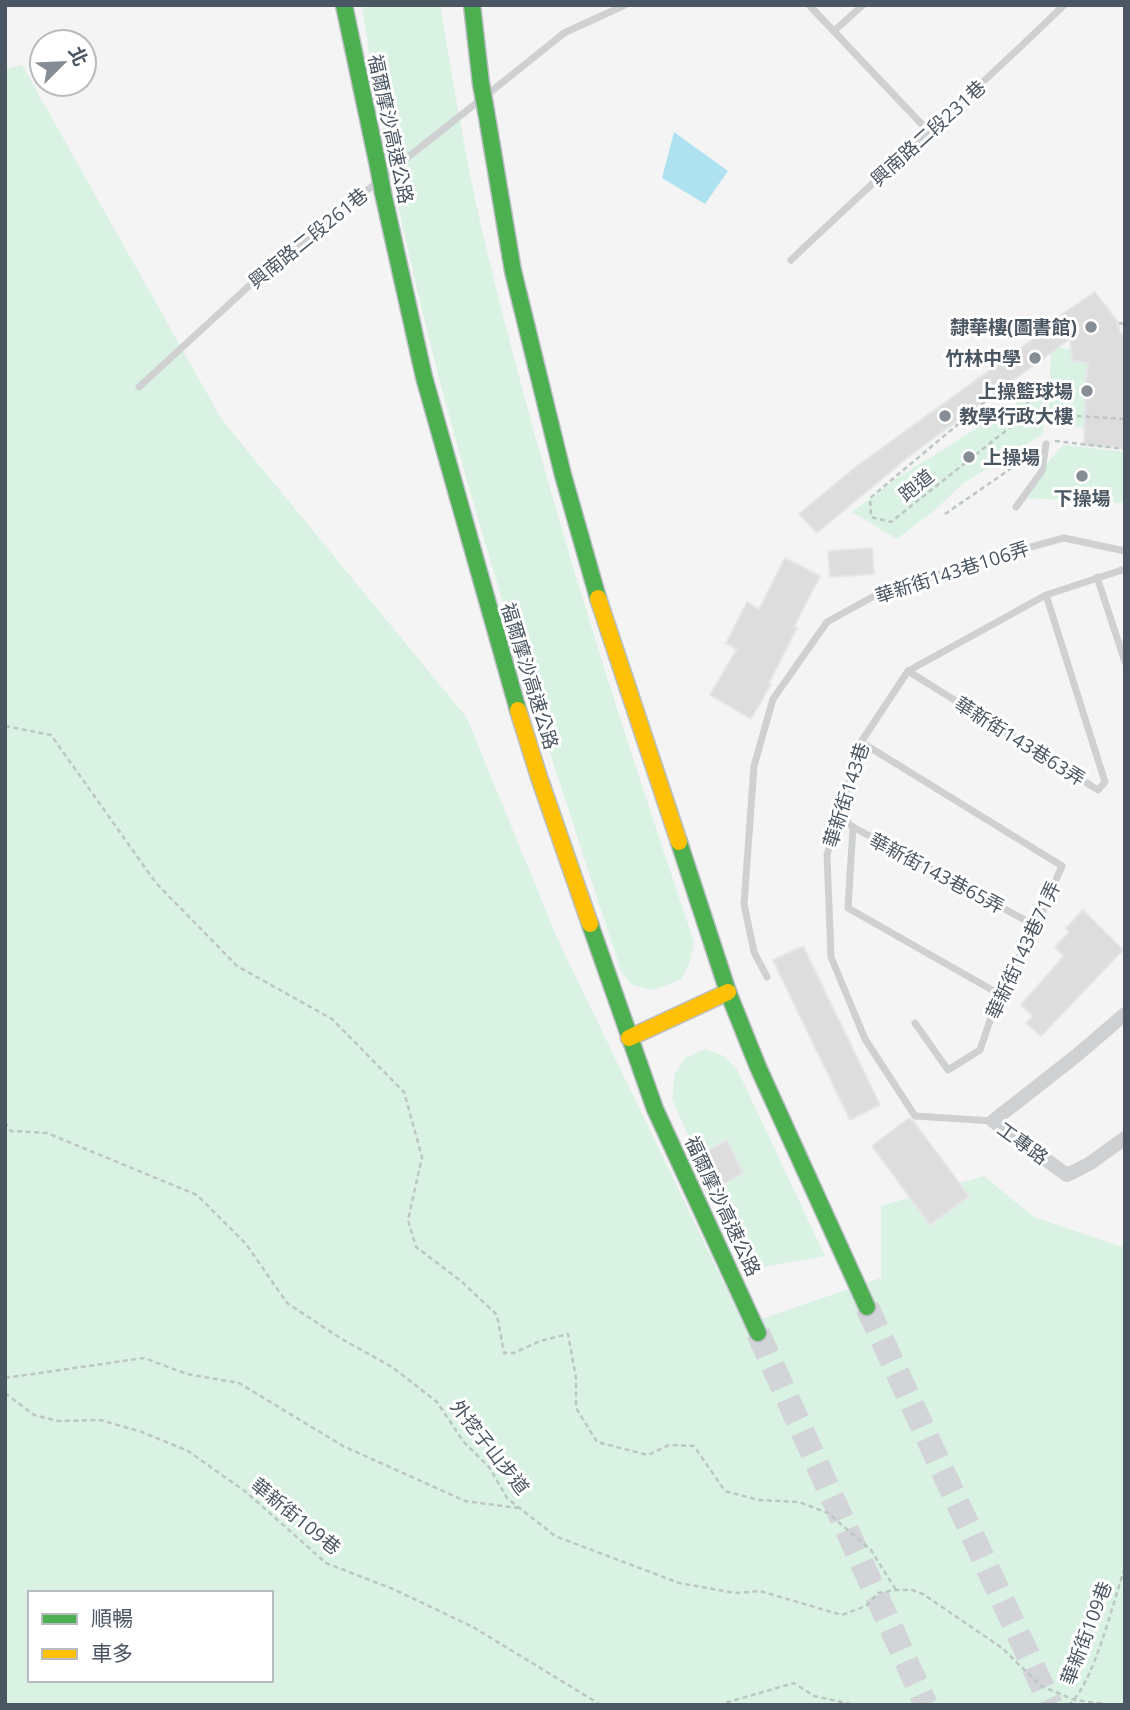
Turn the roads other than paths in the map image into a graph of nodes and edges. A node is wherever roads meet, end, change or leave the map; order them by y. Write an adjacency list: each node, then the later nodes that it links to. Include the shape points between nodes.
1 (344, 5): 9 (highway, 福爾摩沙高速公路)
2 (472, 5): 25 (highway, bridge, via 513,271 563,475 602,612)
3 (625, 5): 9 (lane, 興南路二段261巷, via 564,33)
4 (809, 5): 7 (lane)
5 (863, 5): 7 (lane)
6 (1064, 5): 8 (lane, 興南路二段231巷)
7 (834, 31): 8 (lane)
8 (930, 133): 10 (lane, 興南路二段231巷)
9 (380, 179): 11 (lane, 興南路二段261巷, via 262,274); 29 (highway, 福爾摩沙高速公路, via 424,377 496,641)
10 (791, 260)
11 (139, 387)
12 (1046, 444): 13 (lane, via 1042,471)
13 (1016, 507)
14 (1125, 551): 24 (lane, 華新街143巷106弄, via 1064,538 876,596 827,622 773,699 754,766 744,904 754,953)
15 (1125, 569): 16 (lane, 華新街143巷)
16 (1097, 577): 17 (lane, 華新街143巷); 18 (lane)
17 (1046, 595): 19 (lane, 華新街143巷); 19 (lane, 華新街143巷63弄, via 1105,782 1098,790)
18 (1125, 662)
19 (908, 671): 20 (lane, 華新街143巷)
20 (861, 742): 21 (lane, 華新街143巷); 23 (lane, 華新街143巷71弄, via 1062,866)
21 (839, 816): 22 (lane, 華新街143巷65弄); 30 (lane, 華新街143巷, via 827,855 831,957 865,1040 915,1116)
22 (853, 827): 23 (lane, 華新街143巷65弄); 26 (lane, via 848,908)
23 (1037, 926): 26 (lane, 華新街143巷71弄)
24 (767, 977)
25 (728, 992): 29 (highway); 32 (highway)
26 (999, 994): 28 (lane, 華新街143巷71弄, via 980,1049 948,1070)
27 (1125, 1014): 30 (street, 工專路)
28 (915, 1023)
29 (629, 1038): 33 (highway, 福爾摩沙高速公路, via 655,1109)
30 (993, 1121): 31 (street, 工專路, via 1067,1175)
31 (1125, 1138)
32 (867, 1307)
33 (758, 1333)

